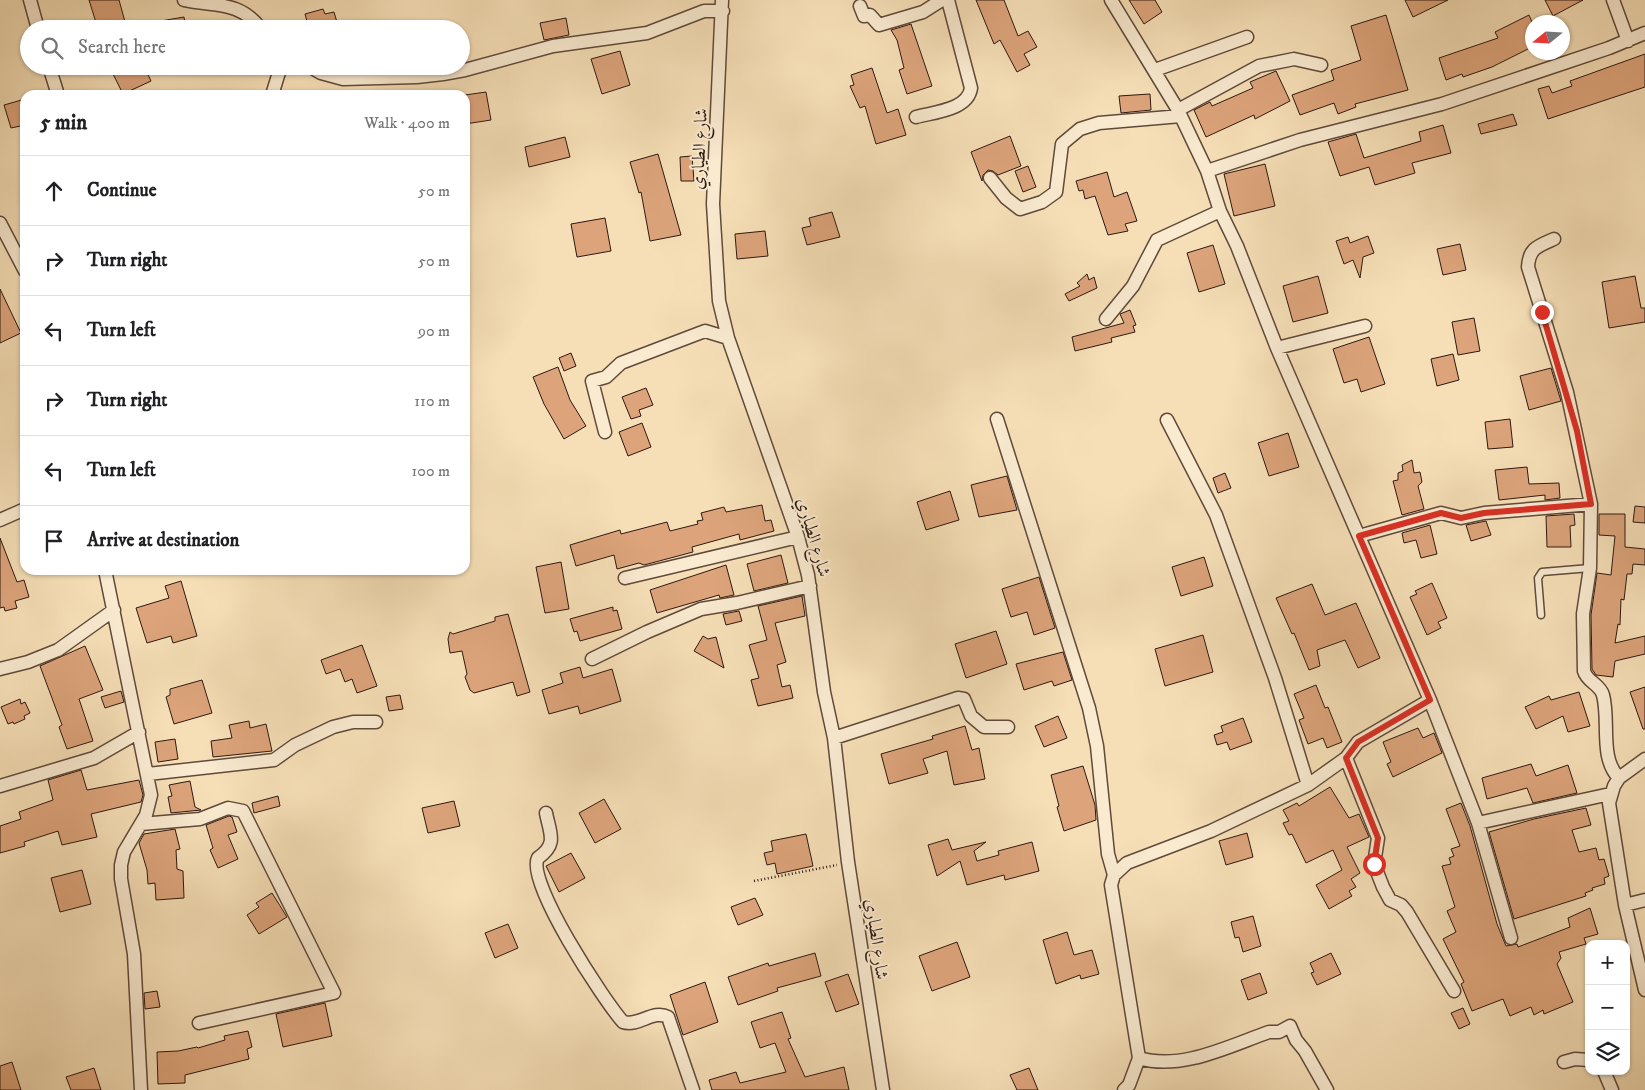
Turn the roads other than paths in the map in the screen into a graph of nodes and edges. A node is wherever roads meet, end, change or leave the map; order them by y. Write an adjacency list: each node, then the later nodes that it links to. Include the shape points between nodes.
1 (30, 0): 10 (street)
2 (184, 0): 7 (street)
3 (942, 0): 9 (street, via 923,12 879,25 870,15 864,16)
4 (948, 0): 25 (street, via 970,95 954,107)
5 (1111, 0): 17 (street)
6 (1613, 0): 14 (street)
7 (228, 2): 11 (street)
8 (723, 5): 16 (street, via 647,33 553,46); 34 (street, شارع الطياري, via 714,204 719,301)
9 (860, 6)
10 (36, 20)
11 (255, 20)
12 (1645, 33): 14 (street)
13 (1247, 36): 17 (street)
14 (1628, 41): 26 (street, via 1442,104 1300,140)
15 (1322, 65): 24 (street, via 1294,59 1259,66)
16 (470, 69)
17 (1155, 70): 24 (street)
18 (52, 75): 22 (street)
19 (278, 75): 23 (street)
20 (328, 75): 21 (street, via 343,79)
21 (423, 75)
22 (56, 90)
23 (274, 90)
24 (1180, 113): 26 (street); 27 (street, via 1099,123 1080,129 1062,144 1056,192 1042,202 1020,209)
25 (916, 117)
26 (1207, 171): 28 (street)
27 (990, 178)
28 (1220, 211): 32 (street, via 1157,240 1133,286); 35 (street)
29 (0, 223): 31 (street)
30 (1554, 239): 39 (street, via 1533,248 1528,257 1528,268 1569,400)
31 (20, 261)
32 (1106, 319)
33 (1365, 326): 35 (street)
34 (728, 338): 38 (street, via 705,331 621,363 606,377 592,381); 42 (street, شارع الطياري)
35 (1277, 348): 43 (street)
36 (998, 419): 67 (street, via 1089,708 1097,746 1108,854)
37 (1167, 420): 61 (street, via 1216,515 1275,678)
38 (605, 432)
39 (1591, 504): 43 (street, via 1484,513 1461,518 1441,513); 44 (street)
40 (20, 511): 41 (street)
41 (0, 520)
42 (798, 536): 46 (street); 47 (street, شارع الطياري)
43 (1359, 536): 52 (street)
44 (1590, 568): 49 (lane, via 1542,572 1538,578); 60 (street, via 1582,614 1584,671 1602,693 1610,766)
45 (105, 575): 48 (street)
46 (624, 578)
47 (810, 586): 50 (street, via 701,609); 56 (street, شارع الطياري, via 824,692)
48 (114, 610): 51 (street, via 58,650); 55 (street)
49 (1541, 616)
50 (592, 659)
51 (0, 669)
52 (1430, 700): 57 (street, via 1358,742); 65 (street)
53 (376, 722): 59 (street, via 353,722 333,728 295,745 274,760)
54 (1008, 728): 56 (street, via 984,727 972,716 964,699 958,698)
55 (139, 732): 59 (street); 62 (street, via 94,758)
56 (834, 738): 80 (street, شارع الطياري, via 848,862)
57 (1346, 758): 61 (street); 72 (street, via 1378,838 1374,864 1383,887 1390,900 1407,912)
58 (1645, 759): 60 (street)
59 (148, 774): 66 (street, via 151,795)
60 (1619, 778): 63 (street)
61 (1308, 785): 67 (street, via 1211,831 1126,863)
62 (0, 786)
63 (1610, 794): 65 (street); 69 (street)
64 (546, 813): 79 (street, via 552,844 538,858 536,868 558,924 623,1022 634,1023 658,1014 668,1017)
65 (1478, 823): 70 (street)
66 (141, 824): 73 (street, via 200,818 228,808 247,814 256,841 334,993); 78 (street, via 124,852 121,879 134,954)
67 (1114, 875): 74 (street, via 1111,885)
68 (1645, 900): 69 (street)
69 (1625, 905): 71 (street)
70 (1510, 938)
71 (1645, 990)
72 (1454, 991)
73 (200, 1023)
74 (1139, 1058): 81 (street, via 1130,1085); 82 (street, via 1154,1063 1194,1058 1290,1026)
75 (1585, 1060): 76 (street)
76 (1564, 1062)
77 (1606, 1075): 83 (street)
78 (141, 1090)
79 (693, 1090)
80 (883, 1090)
81 (1124, 1090)
82 (1327, 1090)
83 (1612, 1090)

